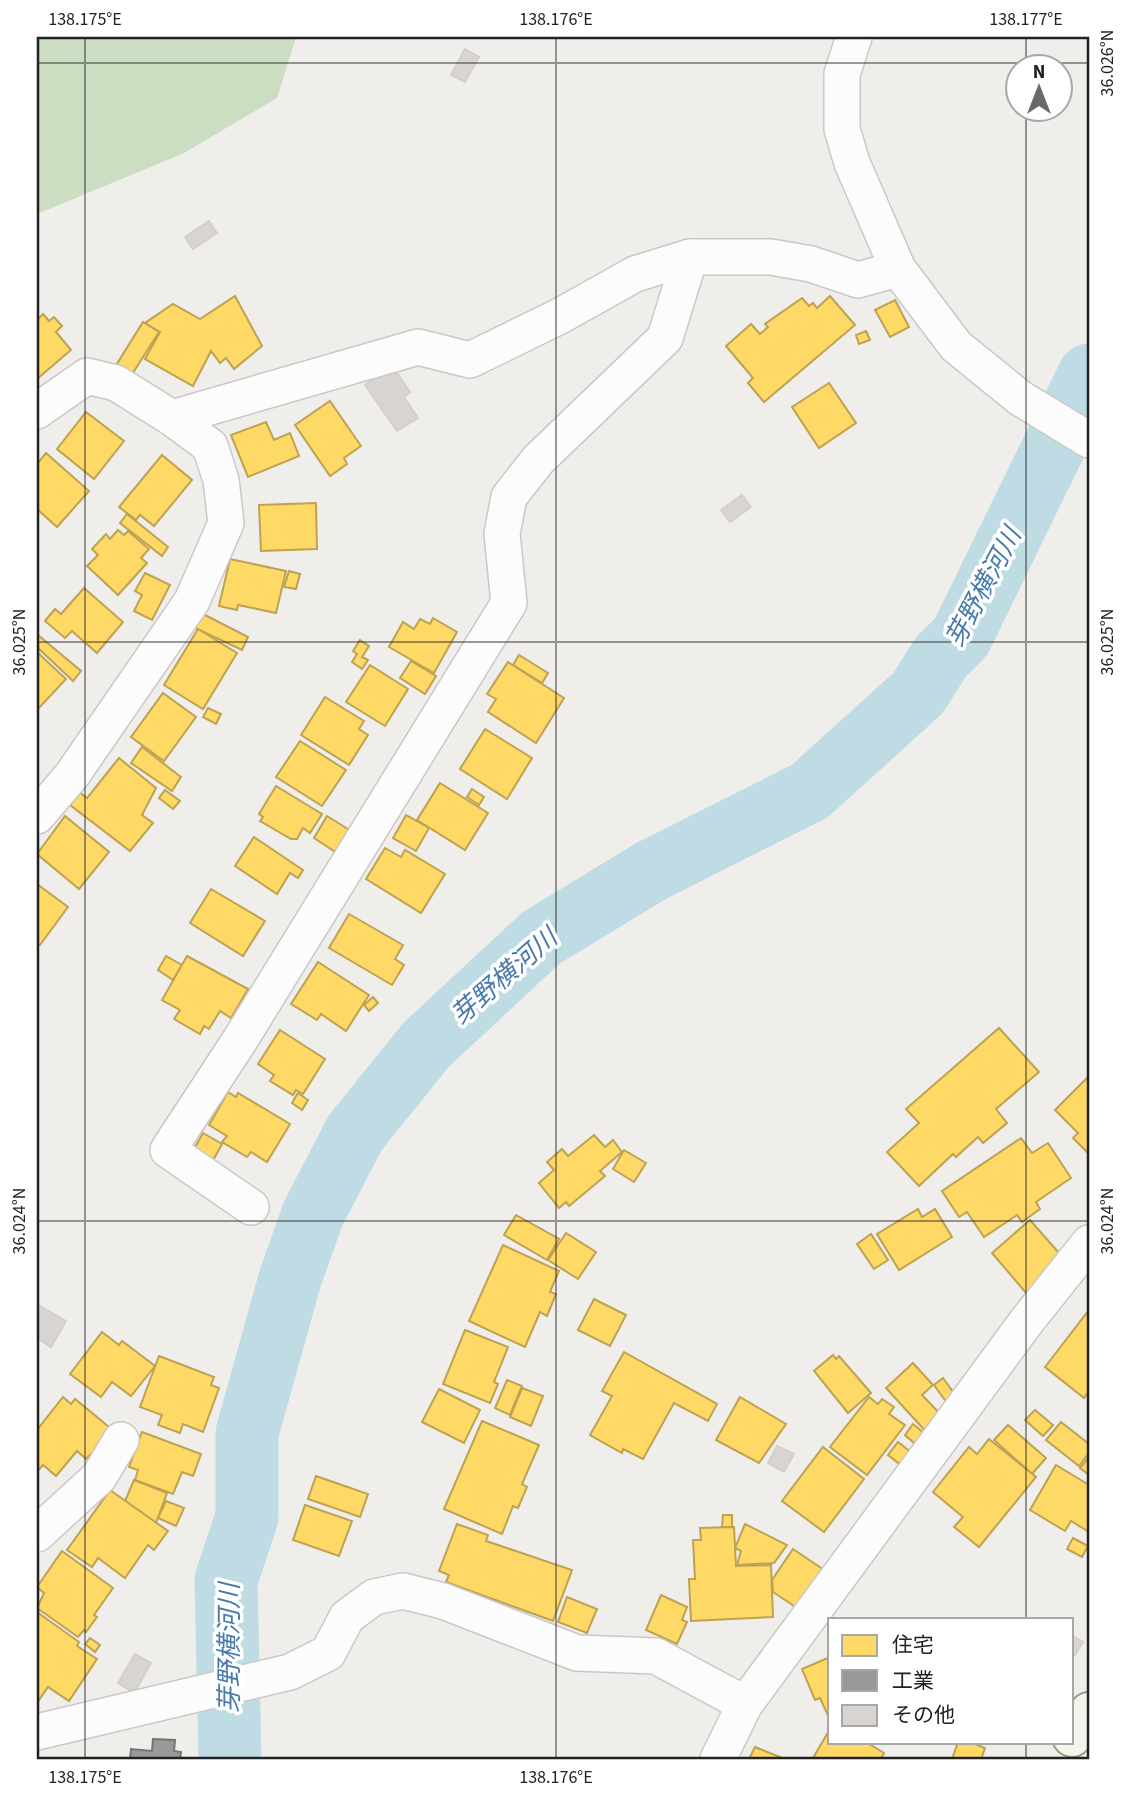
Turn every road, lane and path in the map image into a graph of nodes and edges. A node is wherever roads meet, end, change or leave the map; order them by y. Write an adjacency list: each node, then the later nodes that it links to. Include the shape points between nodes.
1 (854, 37): 3 (street, via 842,74 842,129)
2 (690, 257): 3 (street, via 772,257 858,280); 5 (street, via 635,274 470,360 418,348); 8 (street, via 665,338 538,460 509,497 502,534 509,603 168,1150)
3 (898, 269): 6 (street, via 956,346 1020,398)
4 (37, 411): 5 (street, via 87,376 116,383)
5 (172, 418): 7 (street, via 210,446 221,480 226,523 192,601 72,775)
6 (1089, 440)
7 (37, 816)
8 (250, 1207)
9 (1089, 1243): 12 (street)
10 (121, 1440): 11 (street, via 99,1477)
11 (37, 1534)
12 (745, 1704): 14 (street, via 656,1656 577,1653 443,1601 403,1591 374,1597 347,1618 328,1653 290,1672); 16 (street)
13 (1089, 1712): 15 (main road)
14 (37, 1732)
15 (1074, 1734)
16 (718, 1759)

